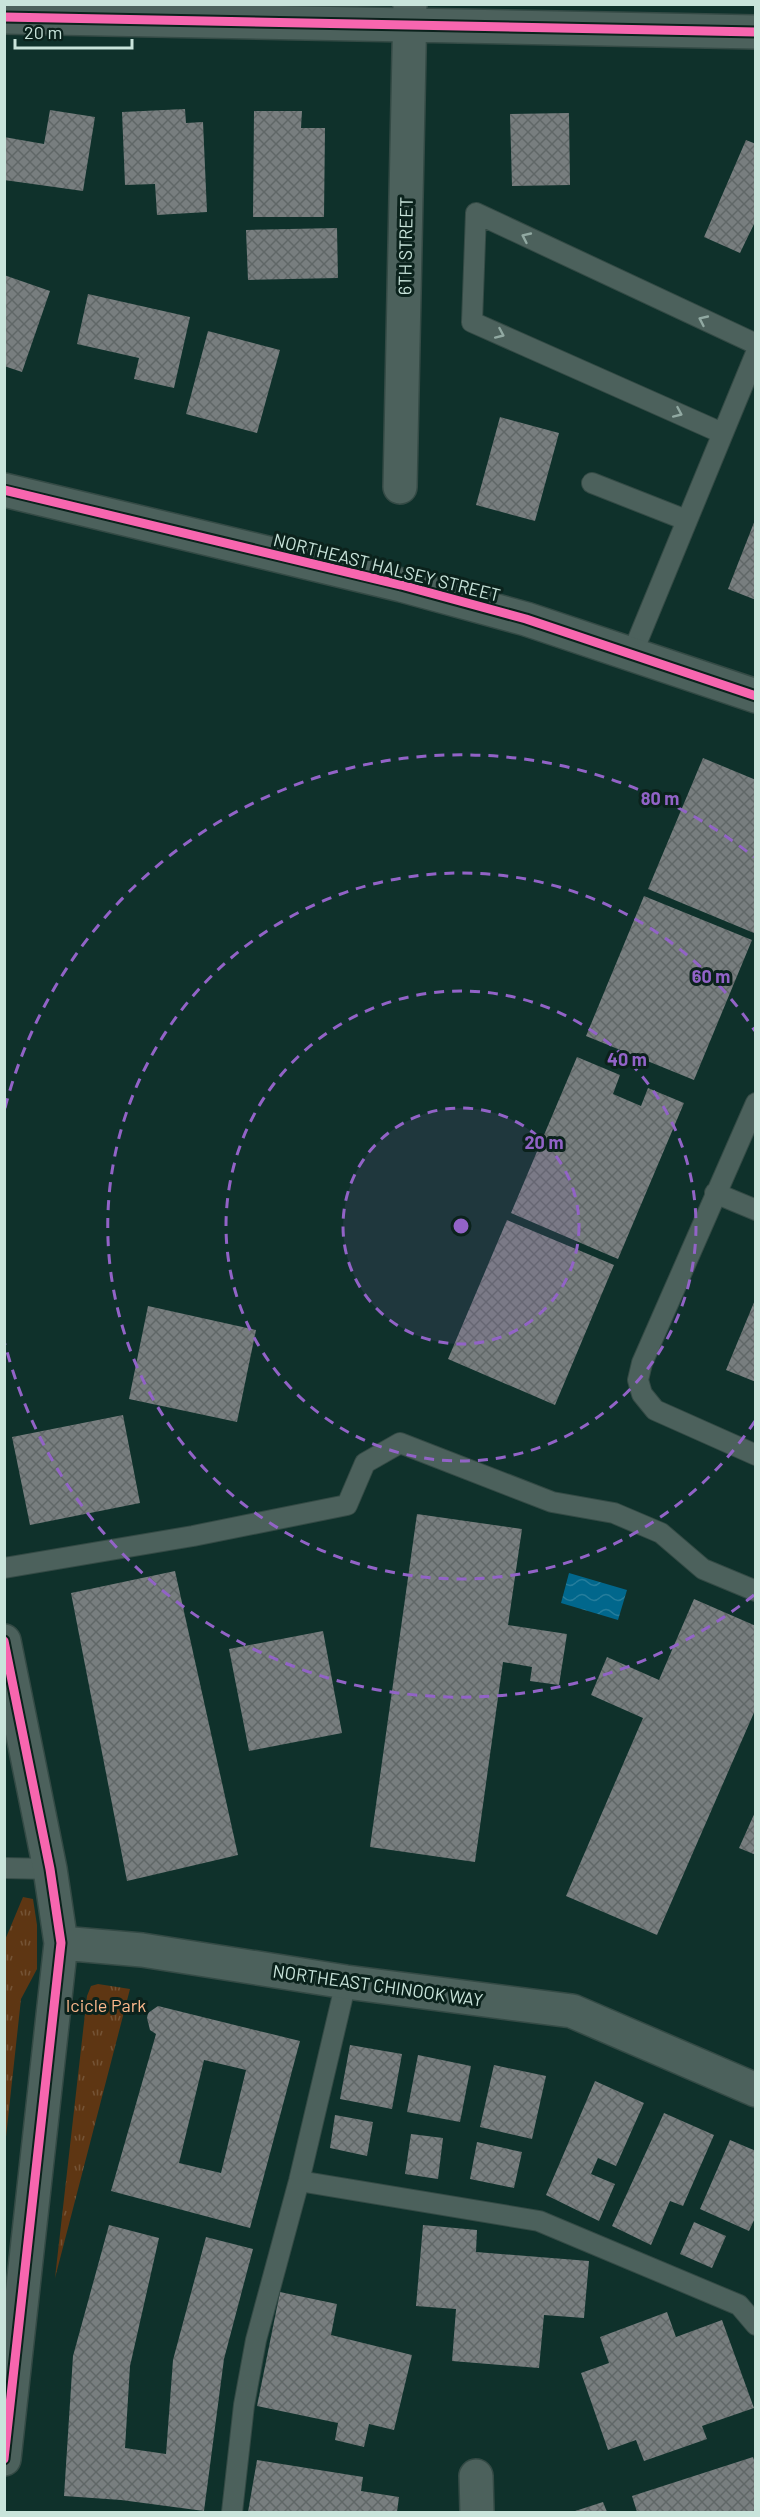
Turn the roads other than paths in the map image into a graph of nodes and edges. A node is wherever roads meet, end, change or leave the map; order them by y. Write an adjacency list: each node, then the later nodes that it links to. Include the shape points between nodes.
1 (410, 15): 2 (street); 3 (street); 9 (street, 6TH STREET)
2 (4, 17)
3 (756, 32)
4 (756, 345): 7 (lane, one-way to 7, via 476,213 472,322)
5 (756, 352): 6 (lane)
6 (748, 394): 7 (lane)
7 (722, 433): 11 (lane)
8 (592, 483): 11 (lane)
9 (400, 487)
10 (4, 490): 12 (street, NORTHEAST HALSEY STREET, via 400,585 526,619)
11 (686, 520): 12 (lane)
12 (632, 654): 13 (street, NORTHEAST HALSEY STREET)
13 (756, 696)
14 (755, 1107): 15 (lane)
15 (715, 1193): 16 (lane); 17 (lane, via 638,1380 642,1394 655,1410)
16 (756, 1210)
17 (756, 1455)
18 (4, 1568): 19 (lane, via 347,1505 365,1463 400,1443 552,1502 614,1514 661,1533 703,1569)
19 (756, 1591)
20 (4, 1641): 22 (street)
21 (4, 1868): 22 (lane)
22 (50, 1869): 23 (street)
23 (61, 1943): 24 (street, NORTHEAST CHINOOK WAY, via 142,1950); 28 (street)
24 (346, 1982): 25 (street, NORTHEAST CHINOOK WAY, via 572,2012); 26 (lane)
25 (756, 2090)
26 (299, 2181): 27 (lane, via 539,2221 739,2305); 30 (lane, via 256,2340)
27 (756, 2325)
28 (4, 2459)
29 (476, 2476): 31 (street)
30 (232, 2512)
31 (477, 2512)

